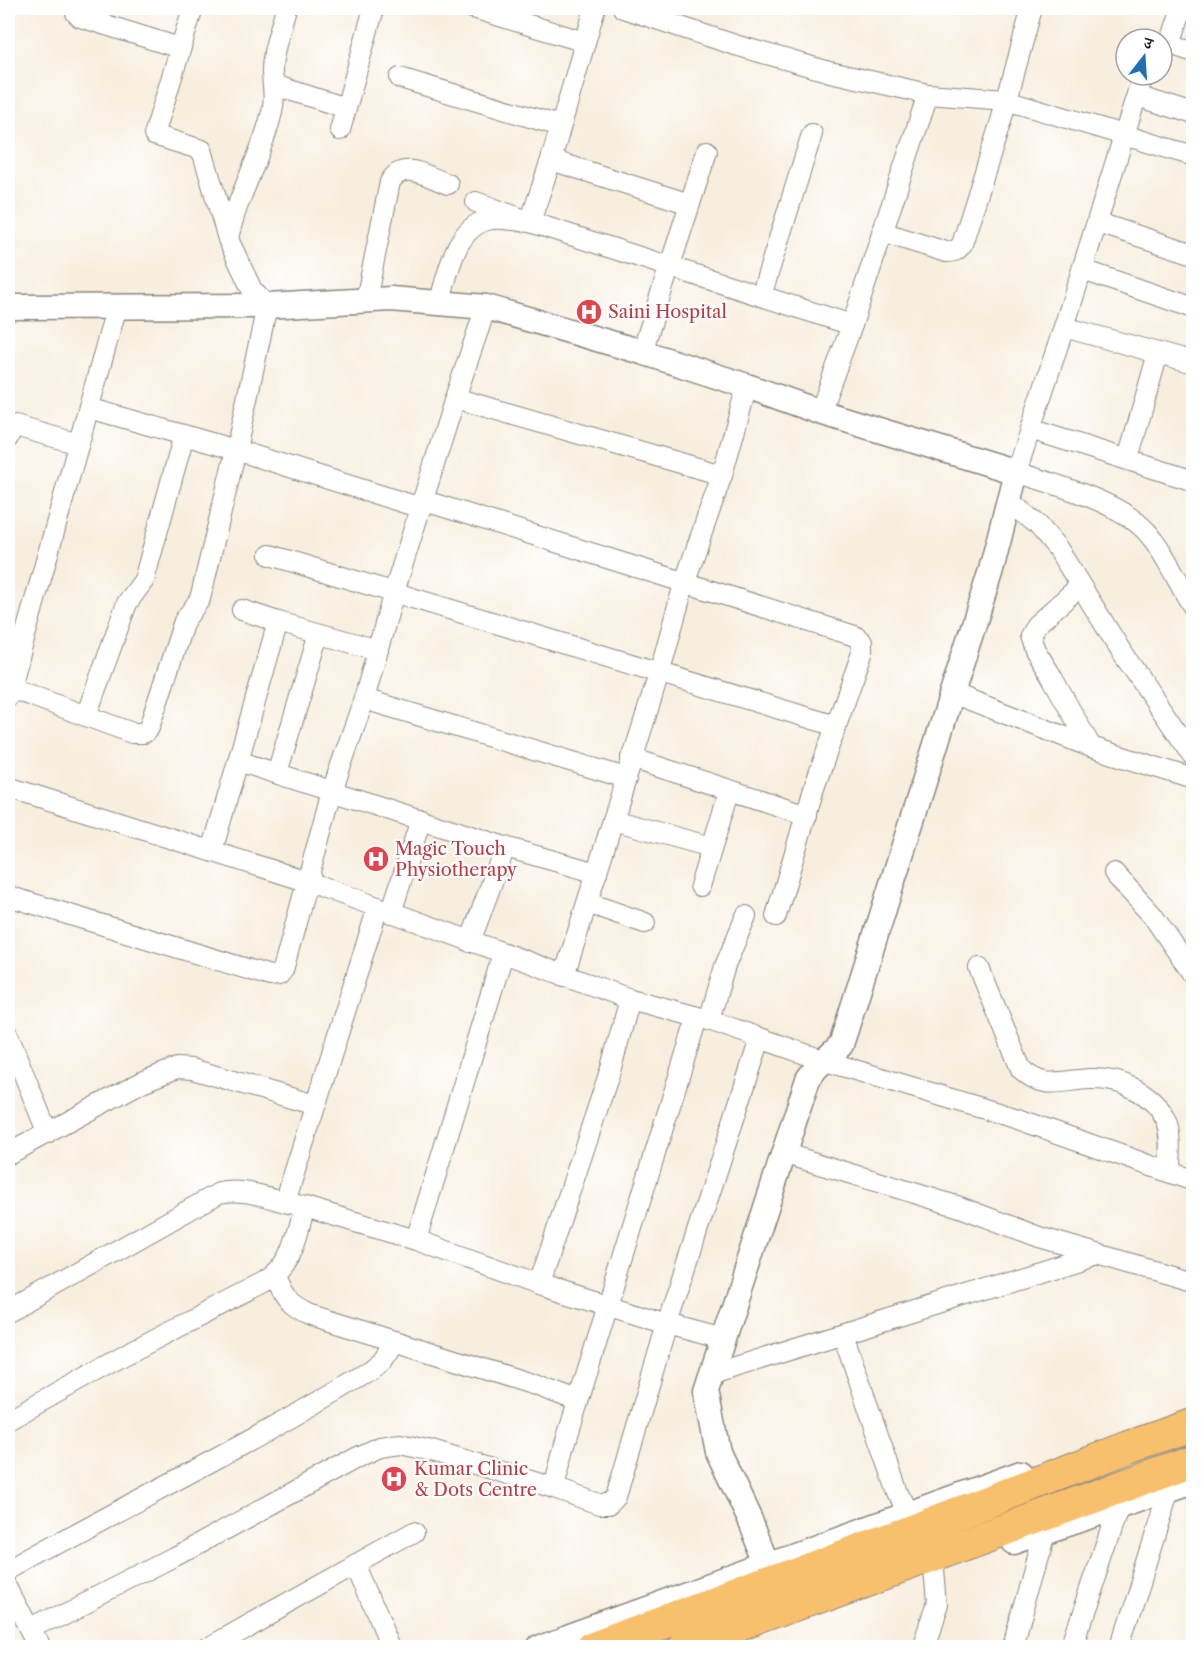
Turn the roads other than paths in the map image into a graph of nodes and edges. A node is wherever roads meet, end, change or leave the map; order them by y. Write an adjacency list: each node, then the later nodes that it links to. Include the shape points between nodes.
1 (76, 8): 13 (street, via 80,17)
2 (193, 8): 13 (street)
3 (286, 8): 16 (street, via 273,58)
4 (374, 8): 21 (street)
5 (473, 8): 11 (street)
6 (596, 8): 11 (street)
7 (623, 8): 18 (street, via 746,48)
8 (1032, 8): 20 (street)
9 (1182, 8): 10 (street)
10 (1174, 27)
11 (585, 42): 23 (street)
12 (1174, 46): 14 (street)
13 (180, 48): 36 (street, via 154,135 202,150)
14 (1194, 52)
15 (400, 78): 23 (street)
16 (274, 85): 21 (street); 36 (street, via 269,124)
17 (1140, 87): 19 (street)
18 (928, 94): 20 (street); 35 (street)
19 (1137, 96): 22 (street); 26 (street)
20 (1006, 100): 26 (street); 35 (street, via 958,250 946,252)
21 (346, 108): 24 (street)
22 (1194, 114)
23 (560, 126): 29 (street)
24 (340, 130)
25 (812, 134): 40 (street)
26 (1124, 136): 28 (street); 34 (street)
27 (707, 151): 32 (street)
28 (1194, 156)
29 (551, 160): 32 (street); 33 (street)
30 (448, 184): 41 (street, via 410,170 394,174)
31 (476, 202): 33 (street)
32 (690, 204): 38 (street)
33 (530, 222): 38 (street); 42 (street, via 492,219 470,230 456,249)
34 (1098, 223): 37 (street); 39 (street)
35 (882, 232): 48 (street)
36 (228, 239): 44 (street, via 252,290)
37 (1194, 254)
38 (669, 265): 40 (street); 50 (street)
39 (1083, 270): 47 (street); 49 (street)
40 (761, 296): 48 (street)
41 (366, 300): 42 (street); 44 (street)
42 (440, 303): 46 (street)
43 (117, 306): 44 (street); 45 (street); 55 (street)
44 (267, 306): 61 (street)
45 (8, 307)
46 (486, 307): 50 (street); 54 (street)
47 (1194, 308)
48 (852, 325): 56 (street)
49 (1065, 327): 51 (street); 57 (street)
50 (642, 352): 53 (street)
51 (1158, 353): 52 (street); 62 (street)
52 (1194, 363)
53 (747, 386): 56 (street); 64 (street)
54 (455, 398): 64 (street); 67 (street)
55 (89, 408): 58 (street); 60 (street)
56 (820, 412): 63 (street)
57 (1030, 429): 62 (street); 63 (street)
58 (184, 435): 61 (street); 82 (street, via 144,580 127,603)
59 (8, 438): 60 (street, via 15,426)
60 (79, 444): 75 (street)
61 (236, 450): 67 (street); 82 (street, via 200,599 184,621 149,728 144,733 132,733)
62 (1128, 459): 65 (street)
63 (1016, 472): 66 (street); 72 (street, via 1093,500 1142,527)
64 (722, 475): 69 (street)
65 (1194, 481)
66 (1009, 501): 70 (street, via 1049,537); 80 (street)
67 (422, 504): 69 (street); 71 (street)
68 (270, 555): 71 (street)
69 (684, 584): 78 (street); 83 (street, via 855,636 862,642 862,653)
70 (1080, 586): 84 (street, via 1036,625 1030,636); 85 (street)
71 (394, 592): 77 (street); 78 (street)
72 (1194, 608)
73 (242, 610): 74 (street)
74 (278, 622): 76 (street); 87 (street)
75 (16, 632): 79 (street)
76 (319, 634): 77 (street); 88 (street)
77 (378, 650): 81 (street)
78 (659, 674): 83 (street); 86 (street)
79 (8, 691): 82 (street)
80 (952, 693): 84 (street); 119 (street, via 841,1045)
81 (364, 699): 89 (street); 92 (street)
82 (86, 716)
83 (836, 726): 94 (street)
84 (1091, 747): 90 (street)
85 (1194, 757)
86 (631, 758): 89 (street); 93 (street)
87 (238, 761): 88 (street); 99 (street)
88 (277, 773): 92 (street)
89 (626, 778): 96 (street)
90 (1194, 778)
91 (8, 786): 99 (street)
92 (332, 791): 95 (street); 102 (street)
93 (729, 792): 94 (street); 98 (street)
94 (807, 815): 108 (street)
95 (421, 819): 97 (street); 106 (street)
96 (614, 820): 98 (street); 100 (street)
97 (505, 847): 100 (street); 110 (street)
98 (711, 847): 103 (street)
99 (212, 851): 102 (street)
100 (597, 873): 105 (street)
101 (1114, 873): 114 (street, via 1153,916)
102 (306, 881): 104 (street, via 283,970 270,976); 106 (street)
103 (700, 886)
104 (8, 896)
105 (588, 903): 109 (street); 113 (street)
106 (384, 910): 110 (street); 120 (street)
107 (746, 916): 116 (street)
108 (776, 916)
109 (645, 923)
110 (470, 942): 111 (street)
111 (503, 954): 113 (street); 128 (street)
112 (979, 968): 124 (street, via 1021,1069 1043,1083 1105,1080 1119,1082 1147,1096 1167,1121)
113 (564, 976): 115 (street)
114 (1194, 976)
115 (630, 999): 116 (street); 132 (street)
116 (703, 1019): 118 (street); 133 (street)
117 (8, 1035): 121 (street)
118 (760, 1039): 119 (street); 135 (street)
119 (825, 1061): 122 (street, via 808,1080); 124 (street, via 1018,1119)
120 (315, 1105): 121 (street, via 177,1068 142,1082); 126 (street)
121 (48, 1134): 123 (street)
122 (783, 1153): 129 (street); 137 (street)
123 (8, 1154)
124 (1170, 1172): 125 (street)
125 (1194, 1181)
126 (285, 1202): 127 (street); 134 (street, via 250,1192 233,1190 219,1194)
127 (305, 1207): 128 (street); 130 (street, via 288,1261)
128 (416, 1240): 132 (street)
129 (1098, 1254): 131 (street); 136 (street)
130 (275, 1276): 138 (street, via 282,1294 298,1309); 142 (street)
131 (1194, 1282)
132 (539, 1284): 133 (street)
133 (608, 1304): 135 (street); 140 (street)
134 (8, 1312)
135 (667, 1324): 137 (street); 146 (street, via 616,1497 609,1504 599,1504)
136 (843, 1334): 139 (street); 149 (street)
137 (723, 1339): 139 (street)
138 (395, 1342): 140 (street); 154 (street, via 371,1370 284,1423)
139 (712, 1374): 155 (street, via 706,1391 718,1452)
140 (578, 1401): 146 (street)
141 (1194, 1409): 149 (street)
142 (8, 1420)
143 (1194, 1425): 155 (highway)
144 (1194, 1460): 157 (highway)
145 (1194, 1481): 147 (street)
146 (554, 1488): 158 (street, via 432,1451 400,1444 380,1447 175,1557)
147 (1169, 1489): 148 (street); 168 (street)
148 (1119, 1506): 151 (street); 167 (street)
149 (908, 1514): 155 (street)
150 (414, 1532): 152 (street)
151 (1046, 1532): 153 (street); 166 (street)
152 (356, 1564): 159 (street); 160 (street)
153 (934, 1570): 164 (street); 165 (street, via 937,1605)
154 (8, 1571)
155 (771, 1573): 157 (street); 161 (street); 162 (highway)
156 (8, 1586): 158 (street)
157 (787, 1610): 163 (highway)
158 (36, 1639)
159 (206, 1647)
160 (392, 1647)
161 (538, 1647)
162 (594, 1647)
163 (683, 1647)
164 (728, 1647)
165 (922, 1647)
166 (1012, 1647)
167 (1071, 1647)
168 (1119, 1647)

